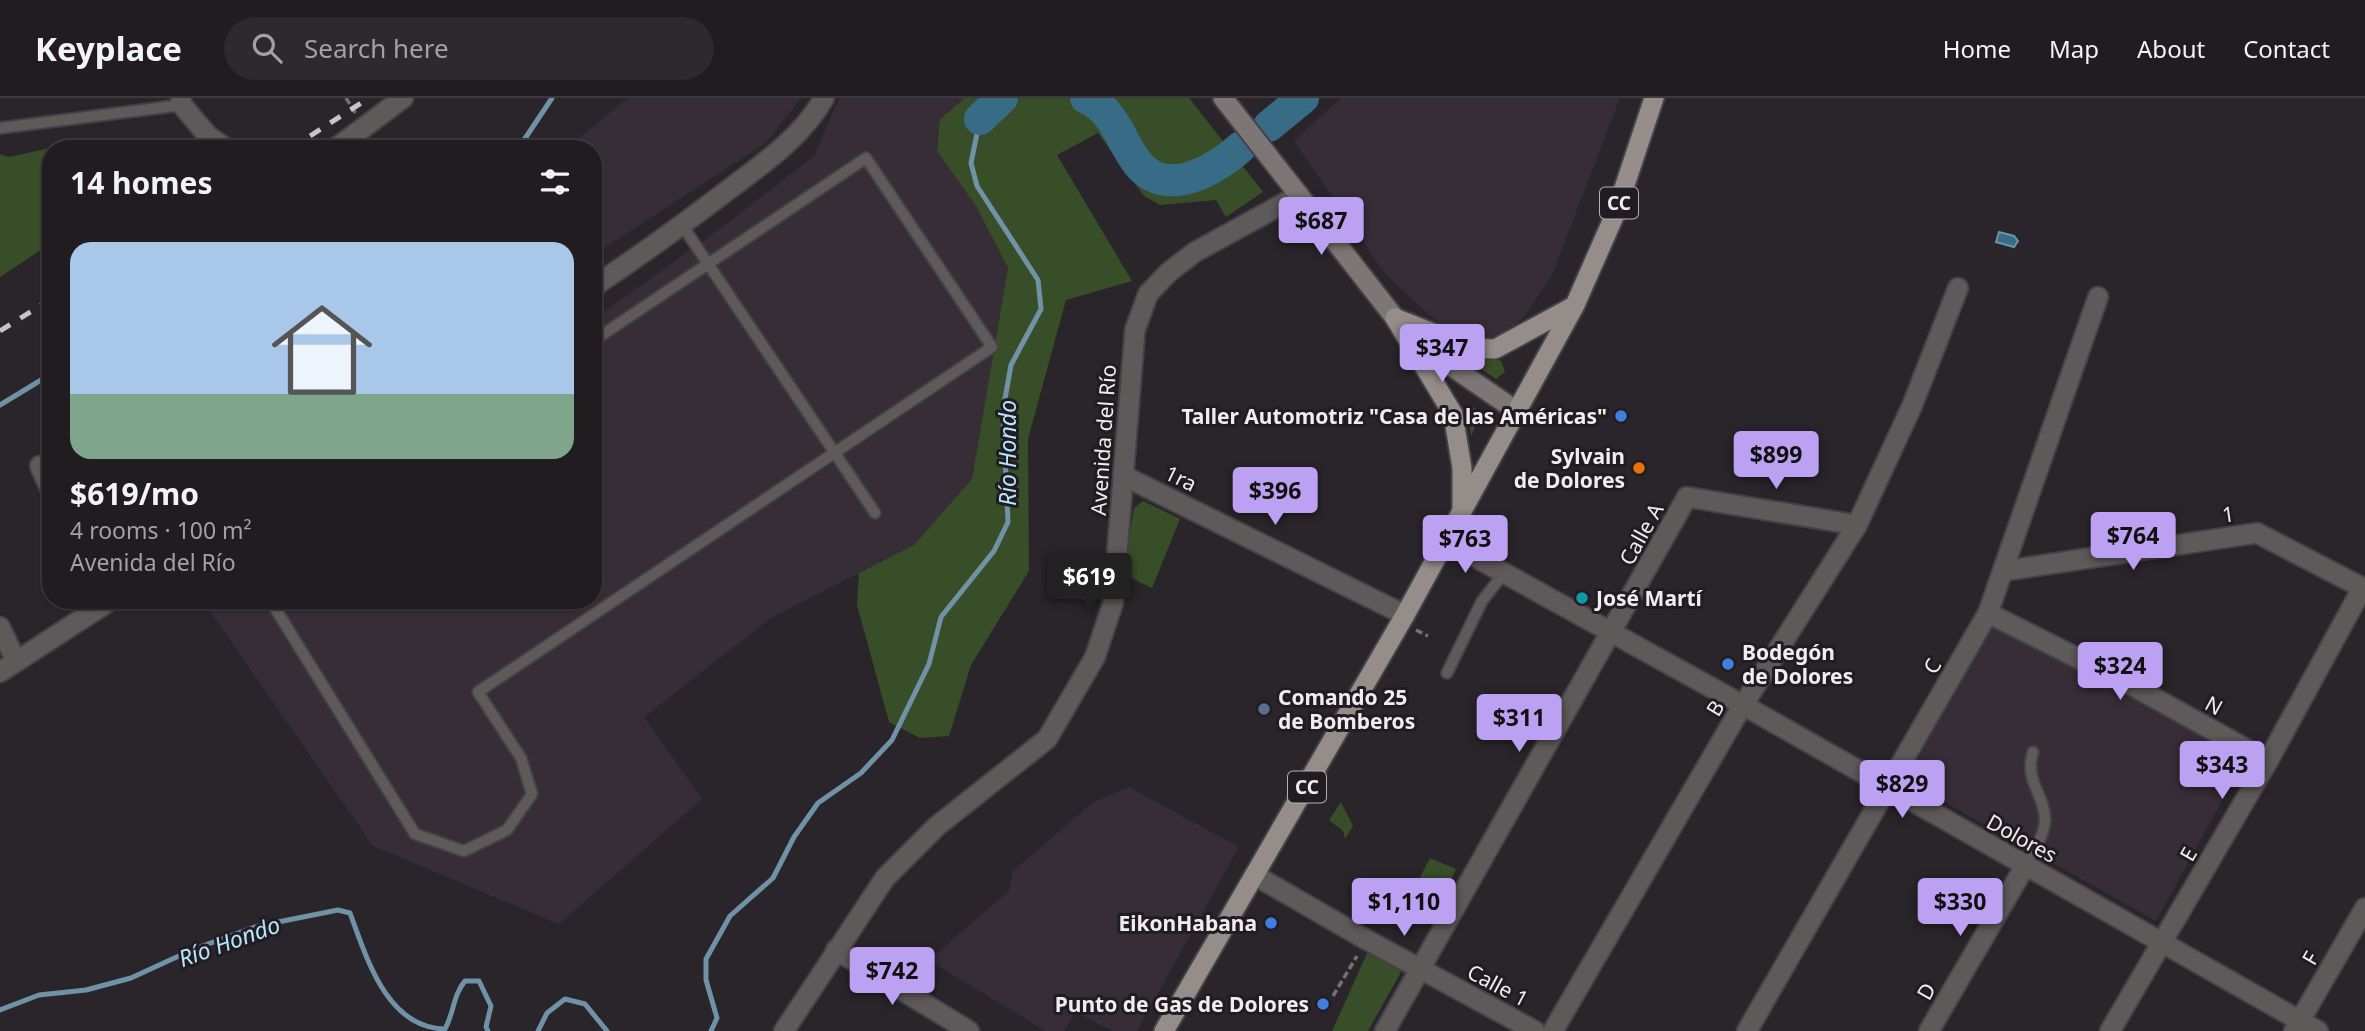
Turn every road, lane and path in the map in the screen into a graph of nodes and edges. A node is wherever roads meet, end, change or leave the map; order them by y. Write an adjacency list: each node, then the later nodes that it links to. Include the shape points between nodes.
1 (403, 98): 8 (street)
2 (824, 98): 10 (street, via 785,147)
3 (1224, 98): 9 (main road)
4 (1654, 98): 15 (main road, CC, via 1616,212)
5 (181, 101): 6 (lane); 7 (street)
6 (0, 128)
7 (214, 140)
8 (347, 140)
9 (1299, 195): 16 (main road); 22 (street, Avenida del Río, via 1195,252 1147,294 1135,330)
10 (682, 225): 11 (lane); 12 (street)
11 (708, 264): 17 (lane); 19 (lane); 19 (lane, via 866,158 881,180 992,347)
12 (602, 281)
13 (1958, 288): 25 (street, B, via 1912,406)
14 (2098, 297): 27 (street, C)
15 (1575, 305): 16 (main road, via 1495,349 1471,348); 18 (main road, CC)
16 (1395, 318): 18 (main road, via 1451,366); 24 (main road, via 1453,414 1462,468)
17 (602, 335)
18 (1518, 412): 24 (main road, CC)
19 (835, 453): 23 (lane); 33 (lane)
20 (40, 466): 21 (street)
21 (42, 470)
22 (1124, 476): 35 (street, 1ra); 49 (street, Avenida del Río, via 1113,603 1095,657 1073,698 1047,739 937,826 885,878)
23 (875, 513)
24 (1462, 513): 26 (main road, CC)
25 (1857, 525): 37 (street, Calle A, via 1687,497); 40 (street, B)
26 (1446, 541): 28 (street, Dolores); 35 (main road, CC)
27 (2003, 571): 29 (street, 1, via 2257,533); 34 (street, C)
28 (1504, 573): 37 (street, Dolores); 39 (lane, via 1482,601)
29 (2364, 588): 42 (street, E)
30 (95, 609): 38 (street)
31 (276, 609): 32 (lane, via 415,834 464,851 507,830 532,794 522,758 478,692)
32 (602, 609)
33 (602, 609)
34 (1988, 613): 42 (street, N); 43 (street, C)
35 (1405, 615): 45 (main road, CC)
36 (0, 627): 38 (street)
37 (1611, 633): 40 (street, Dolores); 50 (street, Calle A)
38 (8, 666)
39 (1447, 673)
40 (1743, 705): 43 (street, Dolores); 58 (street, B)
41 (2033, 752): 44 (lane, via 2031,776 2045,819)
42 (2268, 761): 48 (street, E)
43 (1888, 789): 44 (street, Dolores); 59 (street, C)
44 (2025, 866): 48 (street, Dolores); 60 (street, D)
45 (1256, 876): 47 (street, Calle 1); 55 (main road, CC)
46 (2365, 908): 52 (street, F)
47 (1367, 940): 50 (street, Calle 1); 51 (path)
48 (2162, 944): 52 (street, Dolores); 61 (street, E)
49 (836, 950): 53 (street, Avenida del Río); 54 (street)
50 (1420, 970): 56 (street, Calle A); 57 (street, Calle 1)
51 (1333, 996)
52 (2297, 1026): 62 (street, Dolores)
53 (784, 1031)
54 (969, 1031)
55 (1164, 1031)
56 (1385, 1031)
57 (1535, 1031)
58 (1553, 1031)
59 (1747, 1031)
60 (1930, 1031)
61 (2110, 1031)
62 (2318, 1031)

